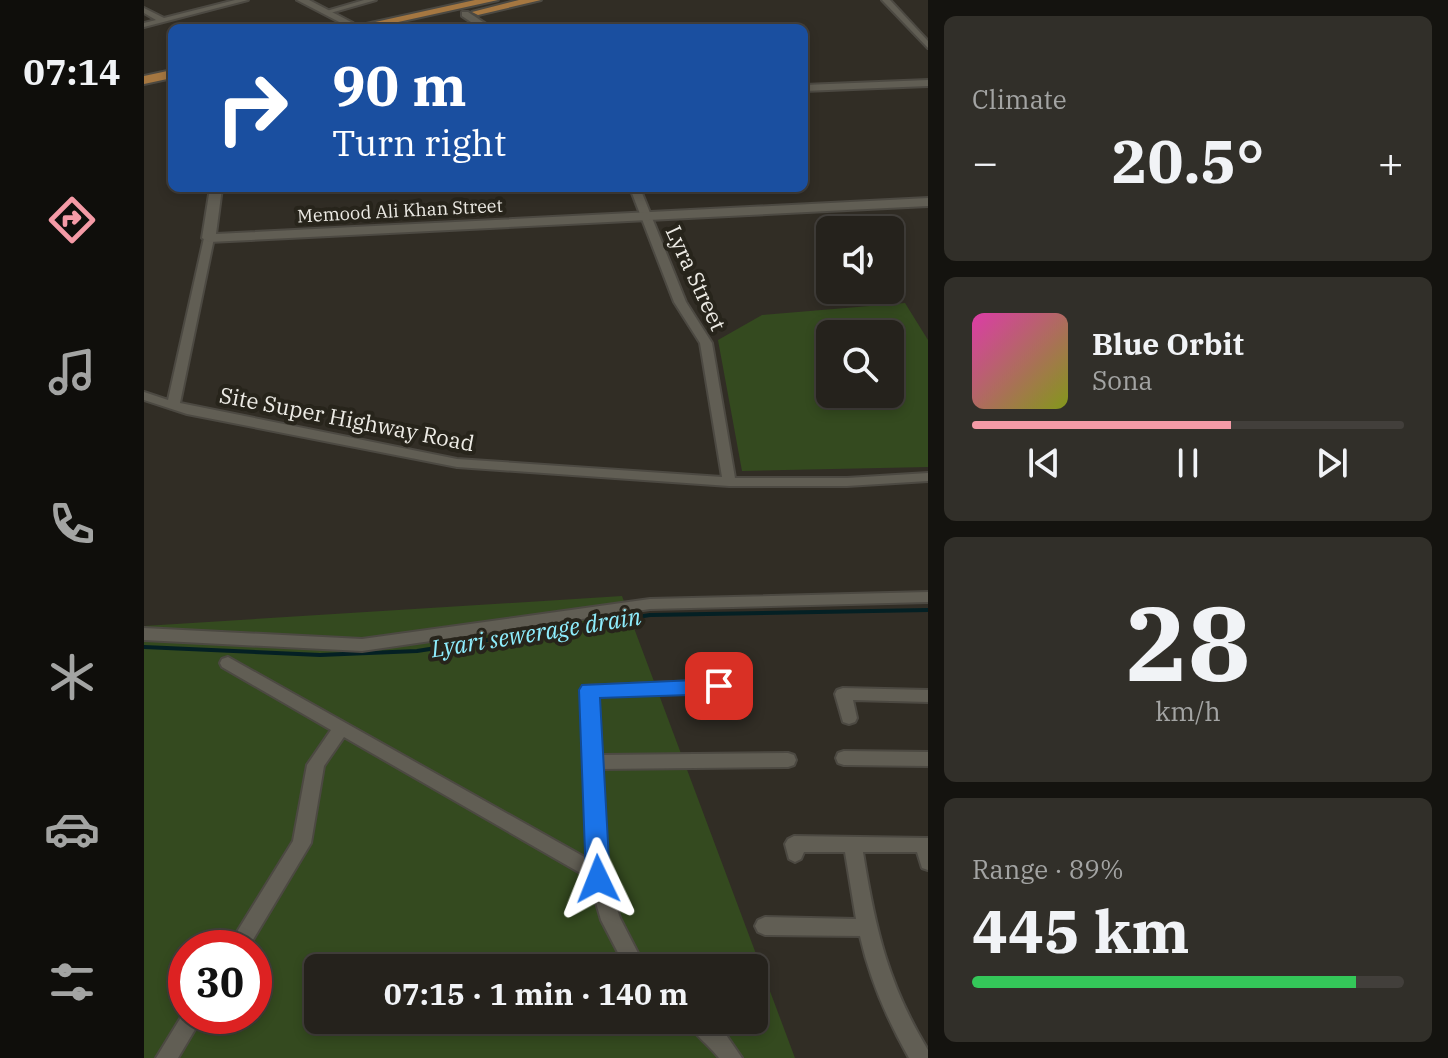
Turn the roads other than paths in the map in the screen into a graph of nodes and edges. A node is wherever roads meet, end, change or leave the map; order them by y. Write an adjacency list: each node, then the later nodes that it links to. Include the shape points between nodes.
1 (243, 0): 10 (street)
2 (302, 0): 11 (street)
3 (372, 0): 11 (street)
4 (491, 0): 15 (main road)
5 (535, 0): 7 (main road)
6 (886, 0): 19 (street)
7 (520, 2): 12 (main road)
8 (193, 5): 10 (street)
9 (144, 10): 13 (street)
10 (203, 10): 13 (street)
11 (327, 12): 14 (street)
12 (465, 14): 16 (main road); 17 (street)
13 (162, 20): 18 (street)
14 (349, 24)
15 (357, 24)
16 (418, 24)
17 (481, 24)
18 (144, 25)
19 (928, 46)
20 (168, 65): 21 (main road)
21 (144, 70)
22 (168, 75): 23 (main road)
23 (144, 80)
24 (928, 83): 25 (street)
25 (808, 88)
26 (215, 192): 30 (street)
27 (636, 192): 29 (street, Lyra Street)
28 (928, 202): 29 (street, Memood Ali Khan Street)
29 (645, 217): 30 (street, Memood Ali Khan Street); 34 (street, Lyra Street, via 680,302 706,343)
30 (209, 238): 32 (street)
31 (144, 396): 32 (street, Site Super Highway Road)
32 (173, 405): 34 (street, Site Super Highway Road, via 457,463)
33 (928, 477): 34 (street, Site Super Highway Road)
34 (729, 482)
35 (928, 597): 36 (street, via 650,604 362,645)
36 (144, 634)
37 (228, 663): 41 (street)
38 (719, 686): 45 (street, via 589,690)
39 (928, 696): 40 (street, via 843,694)
40 (849, 718)
41 (341, 728): 49 (street); 52 (street, via 316,765 302,843)
42 (844, 758): 43 (street)
43 (928, 759)
44 (788, 760): 45 (street)
45 (593, 762): 49 (street)
46 (853, 844): 47 (street, via 794,844); 48 (street, via 924,844); 51 (street)
47 (795, 854)
48 (928, 862)
49 (598, 874): 53 (street, via 611,920)
50 (765, 926): 51 (street)
51 (865, 928): 58 (street, via 880,979)
52 (248, 930)
53 (628, 954)
54 (181, 1034): 56 (street)
55 (713, 1034): 57 (street)
56 (166, 1058)
57 (732, 1058)
58 (921, 1058)

